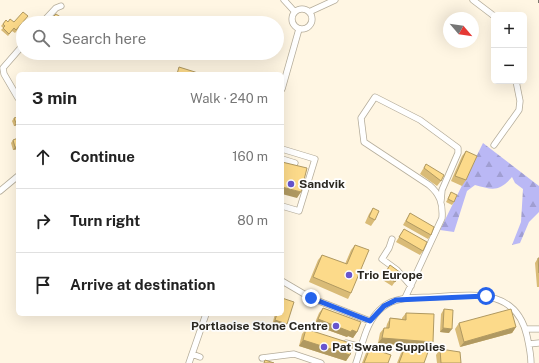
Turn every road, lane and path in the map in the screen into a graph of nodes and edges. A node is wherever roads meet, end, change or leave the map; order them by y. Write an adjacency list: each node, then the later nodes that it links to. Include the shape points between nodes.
1 (284, 0): 5 (street)
2 (335, 0): 6 (street)
3 (473, 0): 7 (street)
4 (61, 6): 8 (street)
5 (295, 12): 6 (street, via 304,9); 9 (street, via 292,23)
6 (309, 12): 9 (street, via 312,18 310,25 306,29)
7 (491, 14)
8 (47, 16)
9 (299, 29): 11 (street)
10 (16, 52): 13 (street, via 3,68)
11 (284, 82)
12 (517, 84): 14 (street, via 519,110)
13 (16, 95)
14 (494, 145)
15 (284, 150): 16 (street)
16 (294, 153): 17 (street, via 293,162); 21 (street, via 315,159 298,211)
17 (284, 160)
18 (16, 178): 19 (street)
19 (0, 191)
20 (441, 201): 20 (street, via 429,185 364,142 361,118 375,97 420,120 458,148 442,190); 24 (street, via 442,218)
21 (284, 207)
22 (392, 239): 24 (street, via 382,259 397,270)
23 (284, 282): 27 (street, via 311,298)
24 (411, 286): 25 (street)
25 (405, 298): 27 (street, via 384,306); 28 (street, via 486,296 509,305 519,314)
26 (205, 316): 34 (street)
27 (370, 321): 33 (street)
28 (526, 329): 29 (street); 32 (street)
29 (539, 329)
30 (337, 340): 33 (street)
31 (539, 343): 32 (street)
32 (529, 344): 40 (street)
33 (361, 347): 39 (street)
34 (192, 354): 35 (street); 37 (street)
35 (200, 356)
36 (262, 358): 38 (street, via 294,354)
37 (190, 363)
38 (321, 363)
39 (356, 363)
40 (531, 363)

